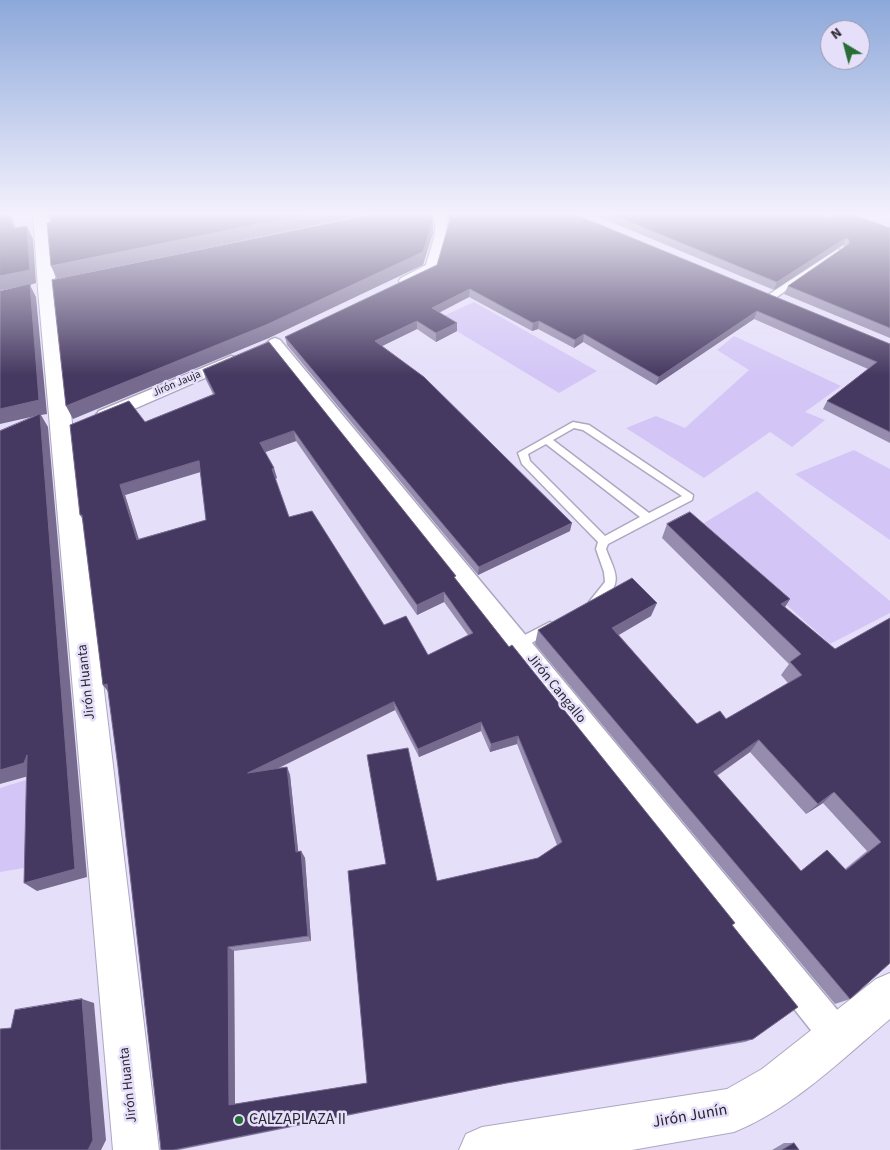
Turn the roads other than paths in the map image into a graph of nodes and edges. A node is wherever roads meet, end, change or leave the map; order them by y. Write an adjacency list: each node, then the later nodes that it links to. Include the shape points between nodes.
1 (45, 268): 8 (street, Jirón Huanta)
2 (431, 268): 4 (street)
3 (809, 268): 5 (lane)
4 (392, 288)
5 (763, 294): 6 (street)
6 (789, 304)
7 (269, 345): 8 (street, Jirón Jauja); 14 (street, Jirón Cangallo)
8 (77, 427): 17 (street, Jirón Huanta)
9 (548, 441): 10 (lane); 10 (lane, via 573,424 586,427 687,492 688,497); 11 (lane, via 523,454 524,462)
10 (648, 518): 11 (lane)
11 (604, 541): 12 (lane, via 601,549 612,574 610,588)
12 (585, 608)
13 (560, 622): 14 (lane)
14 (519, 644): 16 (street, Jirón Cangallo)
15 (890, 993): 16 (street, Jirón Junín)
16 (837, 1036): 18 (street, Jirón Junín, via 777,1084 734,1110)
17 (136, 1150)
18 (482, 1150)

